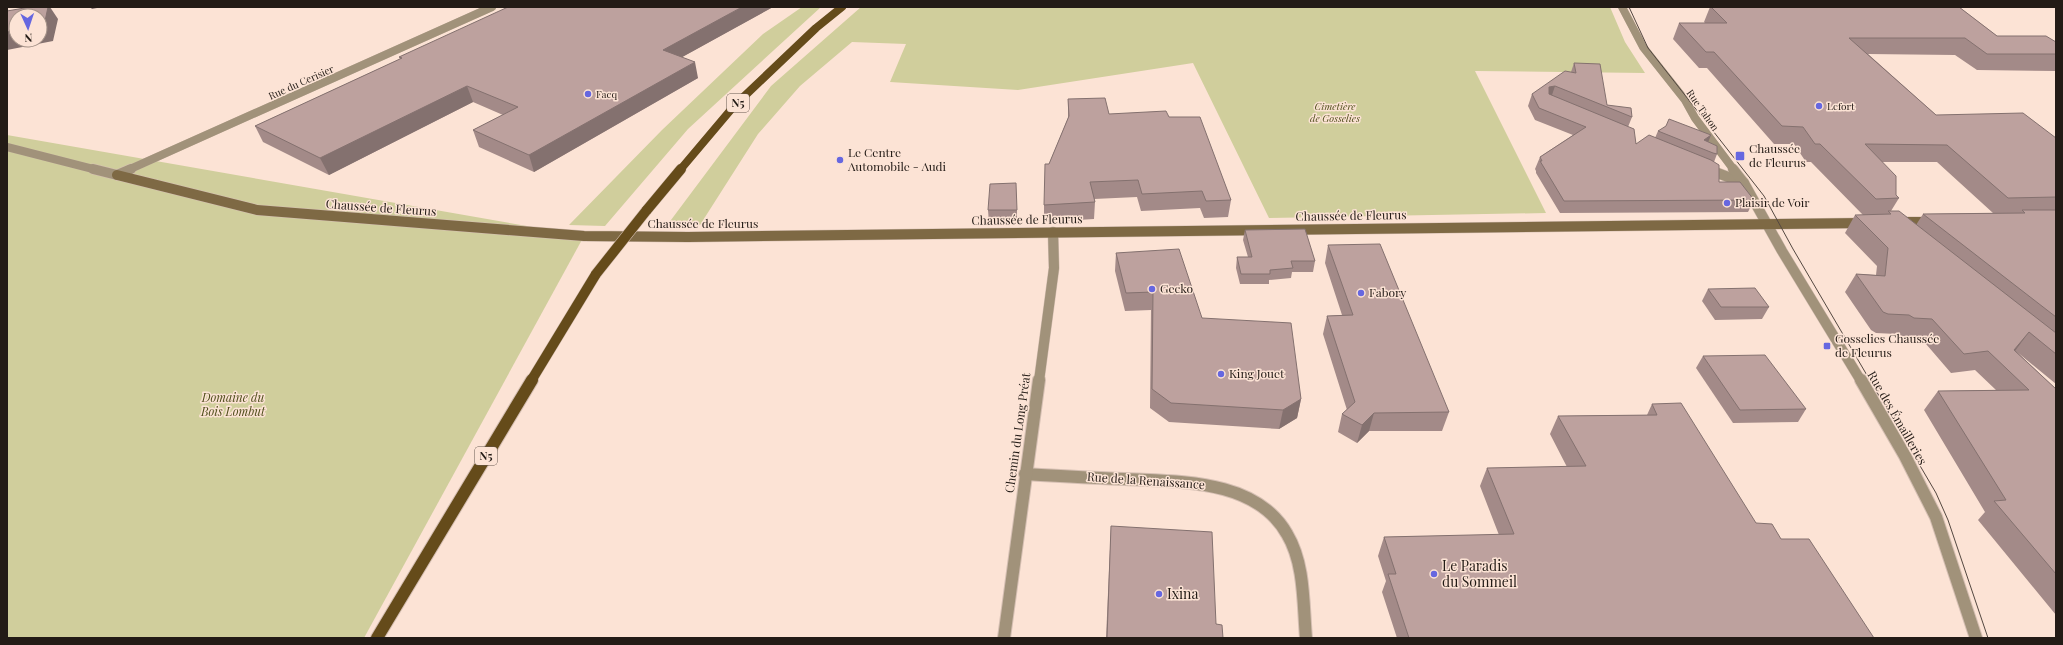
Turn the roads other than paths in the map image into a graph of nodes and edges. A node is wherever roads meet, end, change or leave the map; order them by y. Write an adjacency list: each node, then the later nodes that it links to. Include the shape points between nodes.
1 (492, 7): 6 (street, Rue du Cerisier)
2 (842, 7): 15 (main road, N5, bridge, via 816,28 734,106 596,274)
3 (1622, 7): 7 (street, Rue Tahon, via 1643,47 1685,100)
4 (7, 147): 6 (street, Chaussée de Fleurus)
5 (1696, 164): 7 (street)
6 (117, 175): 12 (main road, Chaussée de Fleurus, via 257,210 584,236)
7 (1744, 183): 11 (street, Rue Tahon)
8 (1874, 222): 11 (main road, Chaussée de Fleurus)
9 (1889, 222): 10 (main road); 13 (street)
10 (1945, 222)
11 (1768, 224): 12 (main road, Chaussée de Fleurus); 18 (street, Rue des Émailleries, via 1925,492 1936,517)
12 (1053, 232): 14 (street, Chemin du Long Préat, via 1054,268)
13 (1902, 232)
14 (1025, 474): 16 (street, Chemin du Long Préat); 17 (street, Rue de la Renaissance, via 1212,485 1246,498 1268,511 1280,523 1290,540 1298,567)
15 (377, 638)
16 (1004, 638)
17 (1306, 638)
18 (1976, 638)

